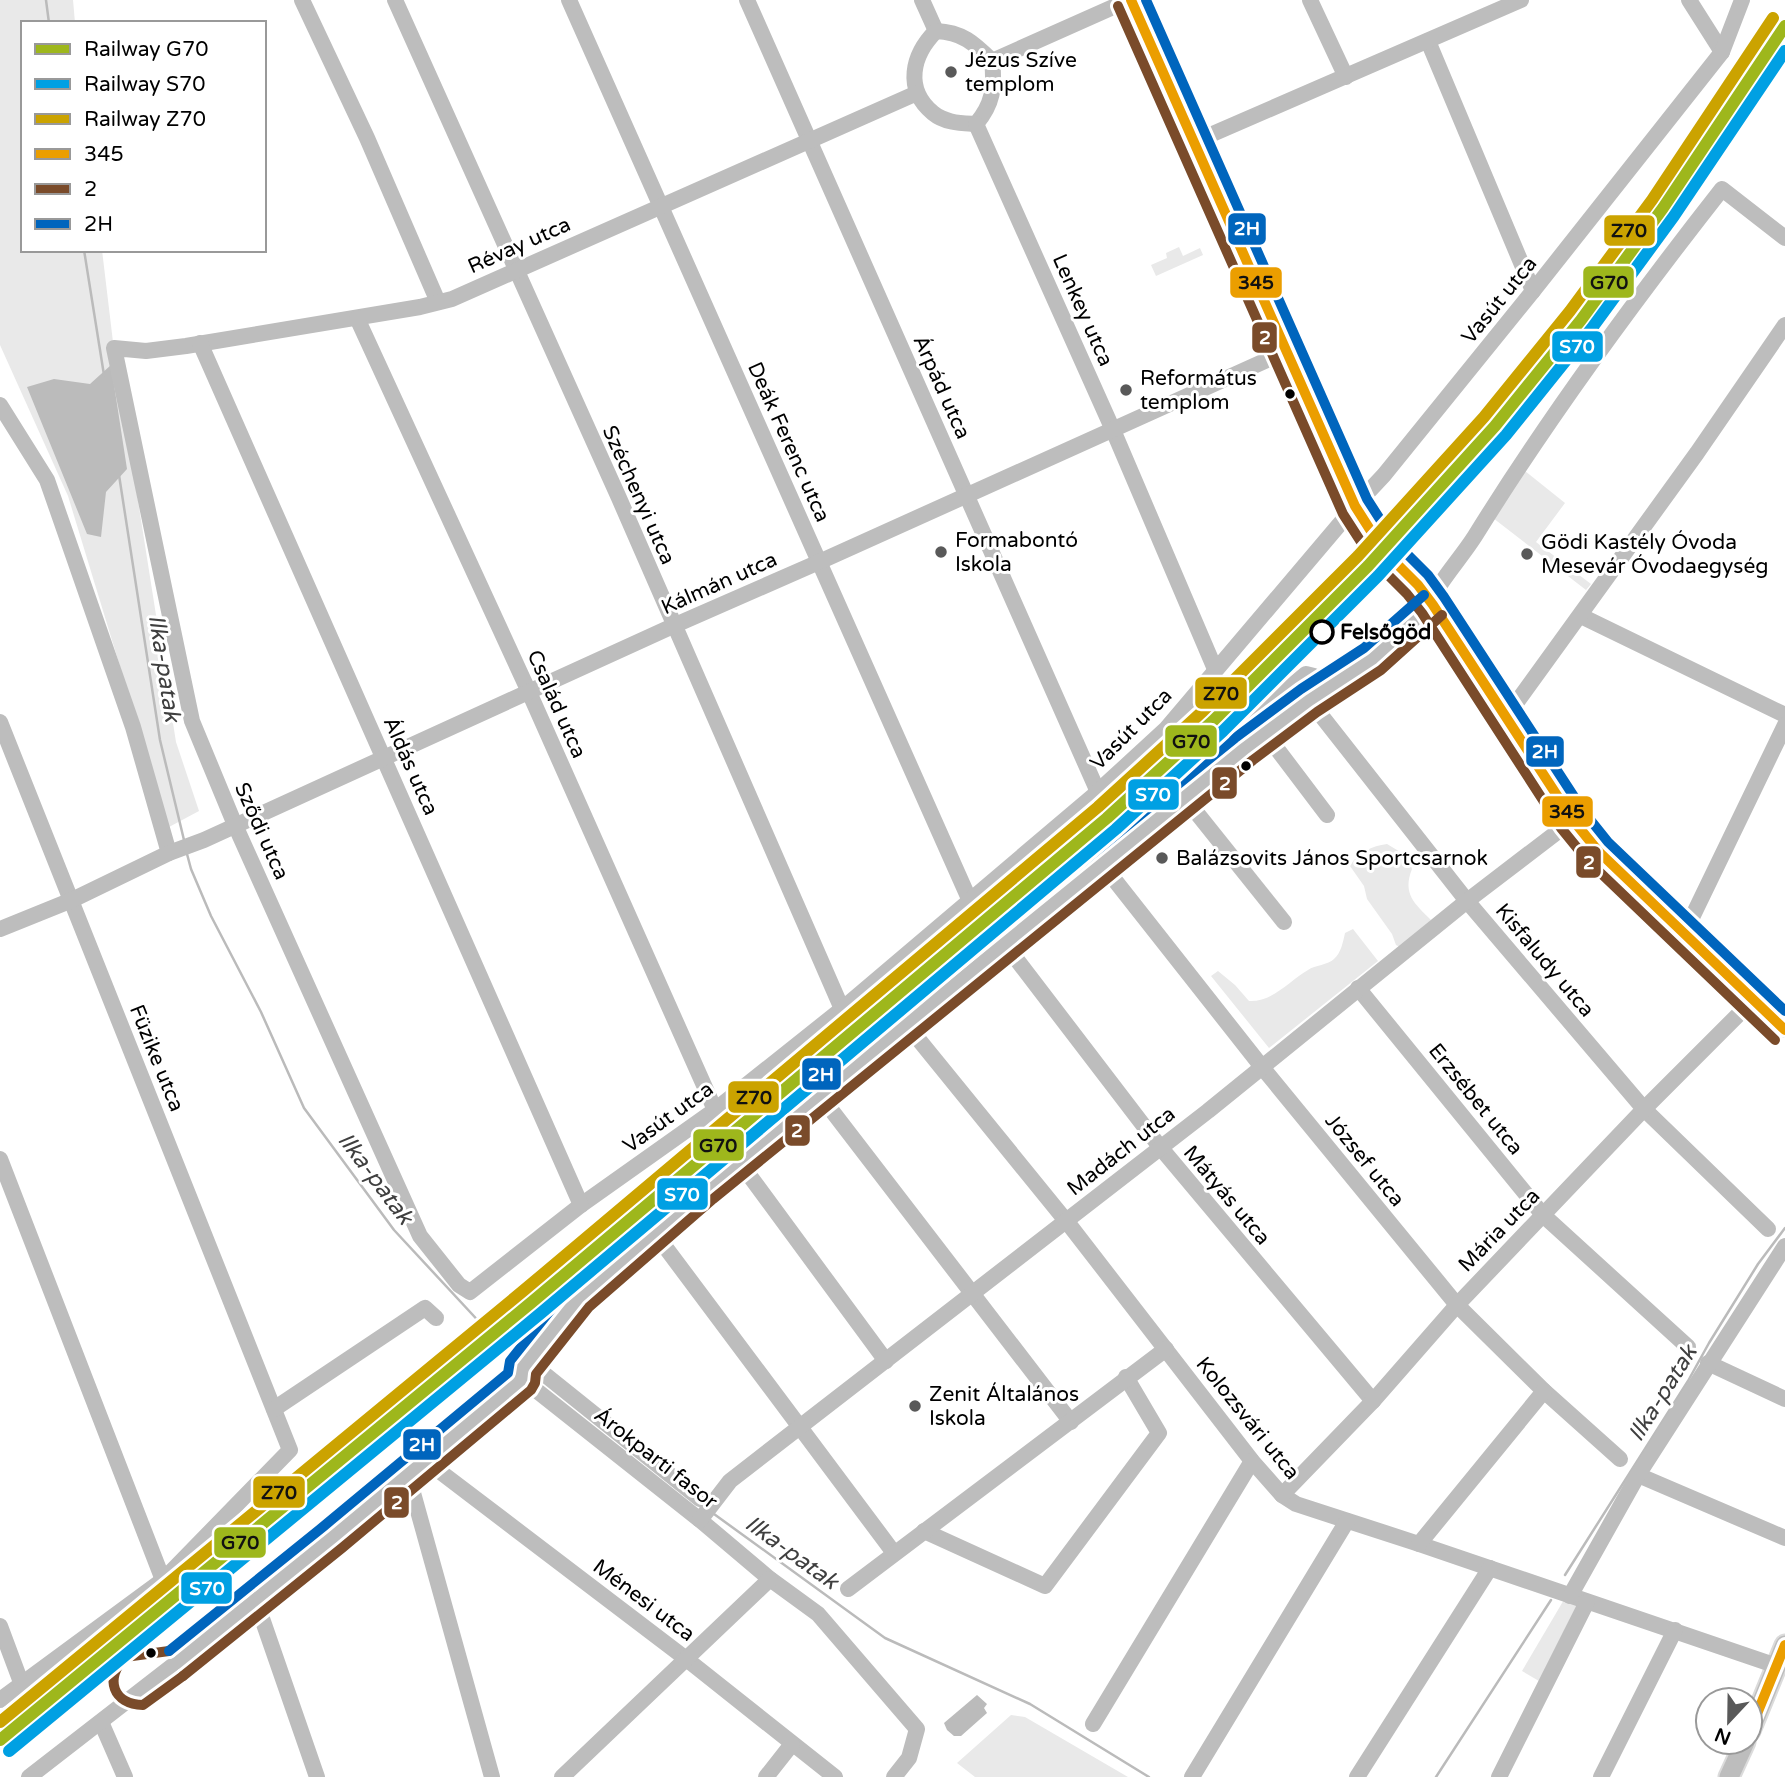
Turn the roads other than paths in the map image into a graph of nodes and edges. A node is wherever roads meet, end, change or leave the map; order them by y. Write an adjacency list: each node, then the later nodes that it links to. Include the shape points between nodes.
1 (302, 0): 25 (street)
2 (395, 0): 23 (street, Széchenyi utca)
3 (569, 0): 21 (street, Deák Ferenc utca)
4 (747, 0): 19 (street, Árpád utca)
5 (922, 0): 12 (street)
6 (1130, 0): 15 (street); 20 (street)
7 (1310, 0): 16 (street)
8 (1521, 0): 11 (street)
9 (1689, 0): 14 (street)
10 (1742, 0): 14 (street, Vasút utca)
11 (1491, 6): 13 (street)
12 (936, 31): 15 (street, via 966,37); 17 (street, via 919,51)
13 (1428, 41): 16 (street); 24 (street)
14 (1722, 52): 24 (street, Vasút utca)
15 (992, 61): 18 (street, via 988,110)
16 (1346, 77): 20 (street)
17 (916, 93): 18 (street, via 934,114 951,122); 19 (street, Révay utca)
18 (976, 124): 32 (street, Lenkey utca)
19 (811, 140): 21 (street, Révay utca); 33 (street, Árpád utca)
20 (1194, 142): 30 (street)
21 (662, 205): 23 (street, Révay utca); 35 (street, Deák Ferenc utca)
22 (1785, 238): 36 (street, via 1722,189 1636,298)
23 (515, 269): 25 (street, Révay utca); 38 (street, Széchenyi utca)
24 (1534, 291): 34 (street, Vasút utca)
25 (438, 303): 26 (street, Révay utca)
26 (357, 318): 28 (street, Révay utca); 41 (street, Család utca)
27 (1785, 325): 37 (street)
28 (200, 343): 29 (street, Révay utca, via 146,351); 49 (street, Áldás utca)
29 (114, 348): 54 (street, Sződi utca, via 192,721)
30 (1287, 351): 32 (street, Kálmán utca); 34 (street)
31 (0, 405): 55 (street, via 47,480)
32 (1113, 430): 33 (street, Kálmán utca); 39 (street, Lenkey utca)
33 (967, 496): 35 (street, Kálmán utca); 50 (street, Árpád utca)
34 (1354, 506): 36 (street, via 1387,554); 39 (street, Vasút utca)
35 (819, 562): 38 (street, Kálmán utca); 58 (street, Deák Ferenc utca)
36 (1431, 603): 40 (street, via 1373,659); 44 (street)
37 (1581, 616): 43 (street); 44 (street)
38 (673, 626): 41 (street, Kálmán utca); 66 (street, Széchenyi utca)
39 (1215, 670): 50 (street, Vasút utca, via 1166,729)
40 (1328, 688): 42 (street); 48 (street, via 1306,674 1271,703 1253,710 1245,717)
41 (529, 692): 49 (street, Kálmán utca); 72 (street, Család utca)
42 (1309, 701): 47 (street); 59 (street, Kisfaludy utca)
43 (1785, 715)
44 (1506, 717): 53 (street)
45 (0, 722): 57 (street, Füzike utca)
46 (1785, 725): 62 (street)
47 (1265, 733): 48 (street); 52 (street)
48 (1248, 746): 51 (street)
49 (384, 757): 54 (street, Kálmán utca); 76 (street, Áldás utca)
50 (1098, 792): 58 (street, Vasút utca)
51 (1184, 797): 56 (street); 60 (street)
52 (1327, 815)
53 (1573, 820): 59 (street, Madách utca); 62 (street, via 1598,851)
54 (235, 825): 55 (street, Kálmán utca); 82 (street, Sződi utca, via 420,1236 459,1285)
55 (174, 851): 57 (street, Kálmán utca)
56 (1101, 864): 63 (street); 69 (street, József utca)
57 (72, 900): 61 (street, Kálmán utca); 95 (street, Füzike utca)
58 (970, 901): 66 (street, Vasút utca)
59 (1467, 901): 64 (street, Madách utca); 71 (street, Kisfaludy utca)
60 (1284, 922)
61 (0, 929)
62 (1684, 934): 65 (street)
63 (1004, 943): 67 (street); 73 (street, Mátyás utca)
64 (1359, 988): 69 (street, Madách utca); 77 (street, Erzsébet utca)
65 (1753, 1000): 68 (street); 71 (street, Mária utca)
66 (842, 1009): 72 (street, Vasút utca)
67 (906, 1024): 70 (street); 78 (street, Kolozsvári utca)
68 (1785, 1030)
69 (1262, 1067): 73 (street, Madách utca); 84 (street, József utca)
70 (819, 1094): 75 (street); 83 (street)
71 (1644, 1109): 77 (street, Mária utca); 79 (street, Kisfaludy utca)
72 (715, 1110): 76 (street, Vasút utca)
73 (1160, 1147): 78 (street, Madách utca); 94 (street, Mátyás utca)
74 (0, 1159): 112 (street)
75 (738, 1160): 80 (street); 88 (street)
76 (581, 1205): 82 (street, Vasút utca)
77 (1543, 1214): 84 (street, Mária utca); 86 (street, Erzsébet utca)
78 (1065, 1221): 83 (street, Madách utca); 87 (street, Kolozsvári utca)
79 (1768, 1229)
80 (654, 1232): 90 (street, via 579,1297); 97 (street)
81 (1785, 1246): 89 (street)
82 (470, 1292)
83 (974, 1294): 88 (street, Madách utca); 96 (street)
84 (1457, 1305): 92 (street, József utca); 94 (street, Mária utca)
85 (436, 1318): 95 (street, via 425,1308)
86 (1688, 1347)
87 (1166, 1349): 91 (street); 100 (street, Kolozsvári utca)
88 (886, 1361): 97 (street, Madách utca)
89 (1709, 1363): 93 (street); 102 (street)
90 (525, 1368): 99 (street); 104 (street, Árokparti fasor, via 700,1499)
91 (1126, 1377): 96 (street); 106 (street, via 1159,1433 1045,1586)
92 (1545, 1391): 98 (street, József utca); 108 (street)
93 (1785, 1399)
94 (1373, 1401): 103 (street, Mária utca)
95 (274, 1409): 112 (street, Füzike utca, via 290,1450)
96 (1071, 1422): 106 (street)
97 (799, 1428): 104 (street, Madách utca, via 730,1481); 109 (street)
98 (1620, 1459)
99 (426, 1461): 101 (street); 120 (street, Ménesi utca)
100 (1252, 1461): 103 (street, Kolozsvári utca); 126 (street)
101 (408, 1475): 115 (street); 132 (street)
102 (1638, 1475): 107 (street); 114 (street)
103 (1282, 1495): 105 (street, Kolozsvári utca)
104 (706, 1511): 111 (street, Árokparti fasor)
105 (1347, 1521): 108 (street, Kolozsvári utca); 137 (street)
106 (924, 1531): 109 (street)
107 (1785, 1538)
108 (1419, 1544): 110 (street, Kolozsvári utca)
109 (894, 1553): 113 (street)
110 (1490, 1568): 114 (street, Kolozsvári utca); 138 (street)
111 (770, 1579): 120 (street); 136 (street, Árokparti fasor, via 818,1614 916,1729 909,1758)
112 (163, 1580): 122 (street)
113 (848, 1590)
114 (1566, 1594): 116 (street, Kolozsvári utca)
115 (256, 1601): 125 (street); 131 (street)
116 (1587, 1602): 118 (street, Kolozsvári utca); 139 (street)
117 (0, 1626): 122 (street)
118 (1675, 1630): 121 (street, Kolozsvári utca); 140 (street)
119 (1785, 1645): 121 (main road)
120 (685, 1658): 127 (street, Ménesi utca); 133 (street)
121 (1777, 1666): 123 (main road)
122 (22, 1685): 124 (street)
123 (1764, 1697)
124 (0, 1700)
125 (101, 1722): 129 (street); 130 (street)
126 (1093, 1724)
127 (792, 1744): 134 (street); 135 (street, Ménesi utca)
128 (1739, 1756): 141 (main road)
129 (29, 1777)
130 (125, 1777)
131 (317, 1777)
132 (492, 1777)
133 (562, 1777)
134 (766, 1777)
135 (835, 1777)
136 (894, 1777)
137 (1192, 1777)
138 (1356, 1777)
139 (1499, 1777)
140 (1601, 1777)
141 (1729, 1777)

